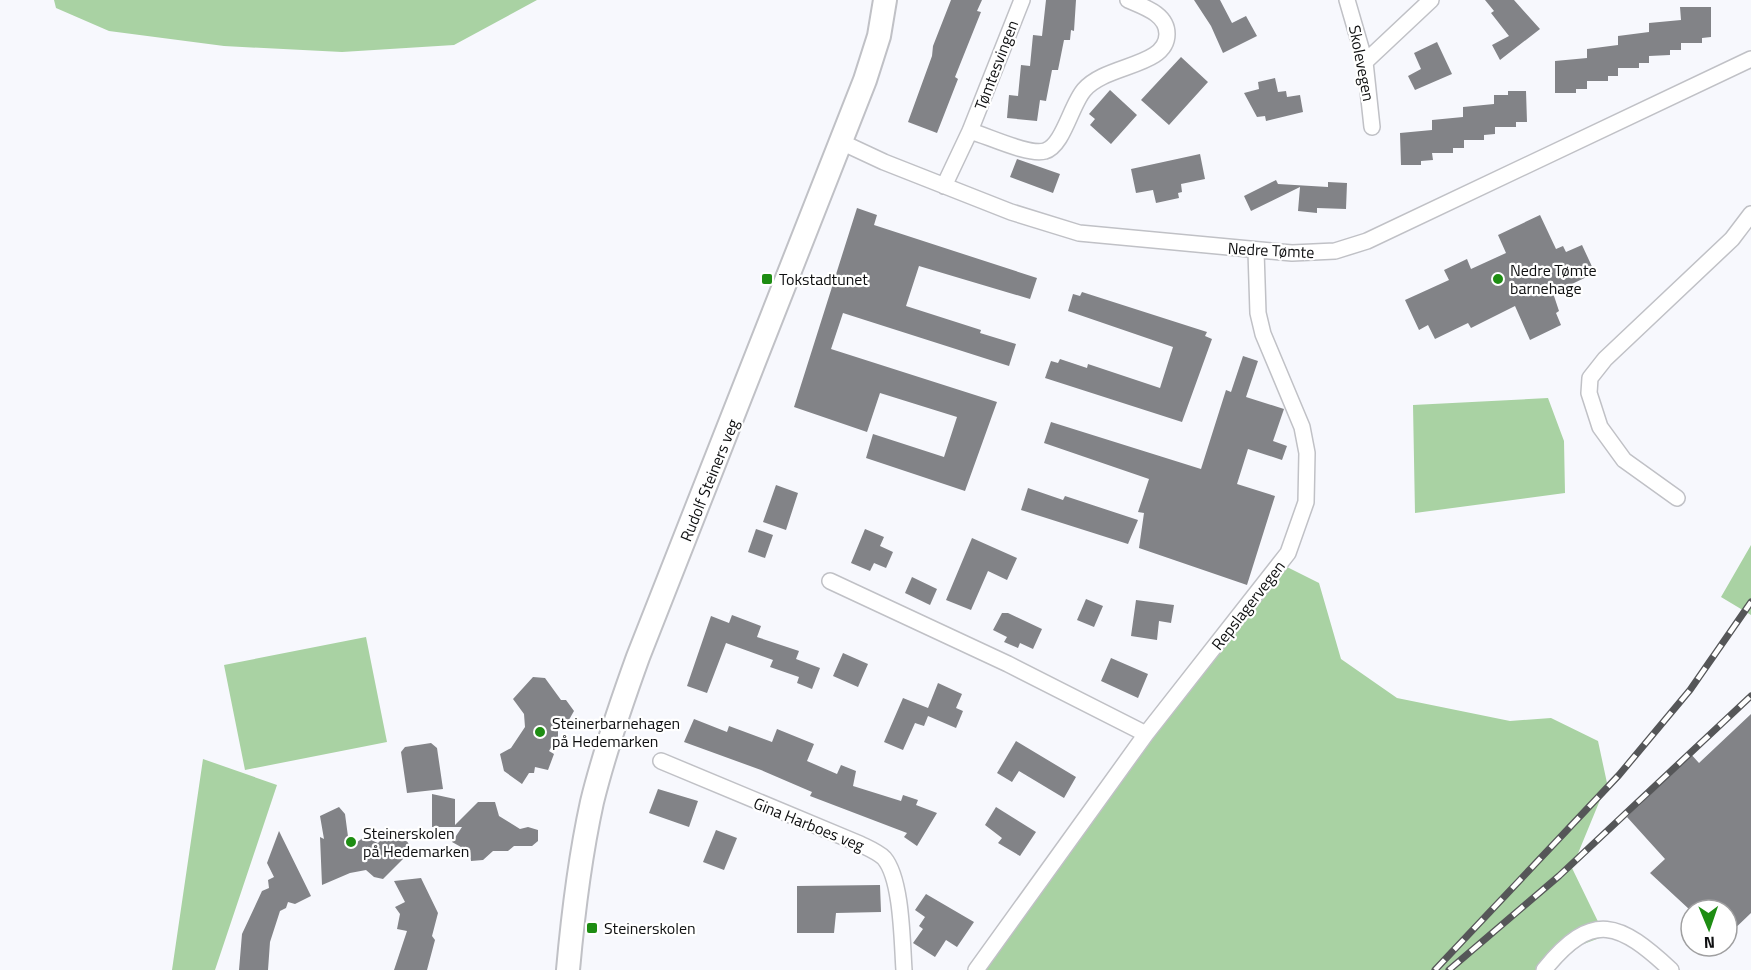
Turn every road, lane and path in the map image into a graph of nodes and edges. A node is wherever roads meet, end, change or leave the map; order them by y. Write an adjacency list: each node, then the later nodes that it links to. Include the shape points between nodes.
1 (885, 0): 10 (street, Rudolf Steiners veg, via 873,56)
2 (1022, 0): 9 (street, Tømtesvingen)
3 (1128, 0): 9 (street, Tømtesvingen, via 1158,15 1166,27 1164,46 1155,56 1109,71 1091,83 1077,99 1054,145 1045,151 1034,151)
4 (1347, 0): 7 (street, Skolevegen)
5 (1431, 0): 7 (street)
6 (1751, 59): 13 (street, Nedre Tømte, via 1352,247 1322,253)
7 (1365, 62): 8 (street, Skolevegen)
8 (1372, 127)
9 (970, 131): 11 (street, Tømtesvingen)
10 (839, 141): 11 (street, Nedre Tømte); 18 (street, Rudolf Steiners veg, via 720,455 638,657 610,740 590,813)
11 (944, 186): 13 (street, Nedre Tømte, via 1034,221 1078,233)
12 (1751, 214): 14 (street, via 1732,240 1605,359 1590,378 1589,393 1600,427 1618,452)
13 (1256, 251): 16 (street, Repslagervegen, via 1257,302 1263,334 1302,427 1307,453 1306,502 1288,553 1272,577)
14 (1677, 498)
15 (830, 581): 16 (street)
16 (1146, 734): 20 (street, Repslagervegen)
17 (661, 761): 19 (street, Gina Harboes veg, via 860,844 884,858 895,889)
18 (567, 970)
19 (904, 970)
20 (976, 970)
21 (1544, 970): 22 (street, via 1581,935 1598,930 1618,930 1630,935)
22 (1671, 970)

